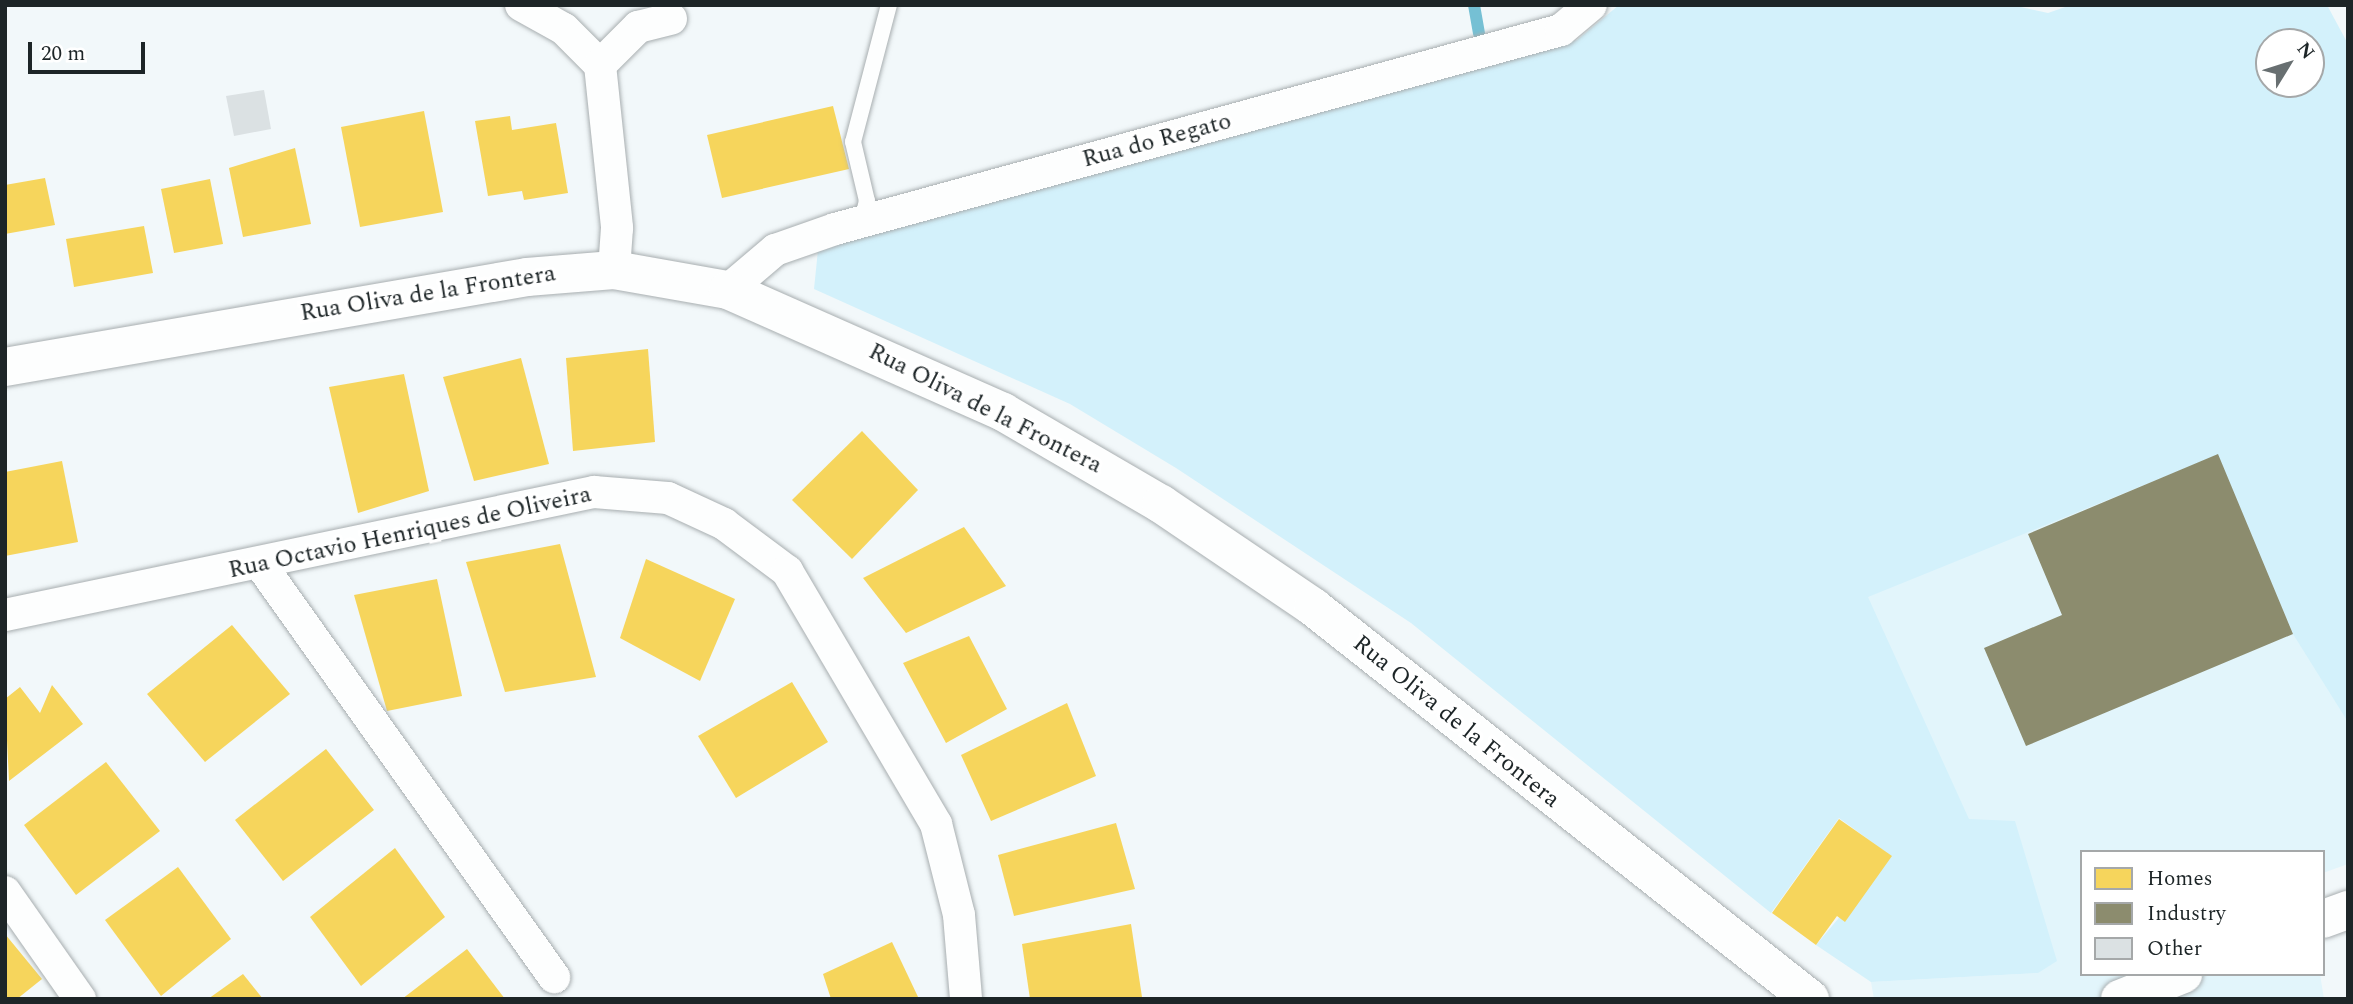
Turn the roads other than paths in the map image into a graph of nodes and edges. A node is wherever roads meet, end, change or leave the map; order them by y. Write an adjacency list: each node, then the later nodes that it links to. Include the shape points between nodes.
1 (521, 5): 5 (street, via 564,29)
2 (889, 5): 6 (lane, via 853,142 867,201)
3 (1591, 5): 6 (street, Rua do Regato, via 1561,30)
4 (671, 19): 5 (street, via 638,27)
5 (600, 65): 7 (street, via 617,228)
6 (862, 222): 8 (street, Rua do Regato, via 775,250)
7 (614, 270): 8 (main road, Rua Oliva de la Frontera); 9 (main road, Rua Oliva de la Frontera, via 329,308)
8 (728, 290): 19 (main road, Rua Oliva de la Frontera, via 1003,412 1161,503 1313,607)
9 (5, 367)
10 (261, 565): 11 (street, Rua Octavio Henriques de Oliveira); 16 (street); 18 (street, Rua Octavio Henriques de Oliveira, via 594,492 668,498 724,524 787,571 936,824 959,915)
11 (5, 615)
12 (5, 892): 17 (street)
13 (2348, 910): 14 (main road)
14 (2325, 918)
15 (2178, 976): 20 (main road)
16 (554, 977)
17 (80, 999)
18 (965, 999)
19 (1810, 999)
20 (2120, 999)

